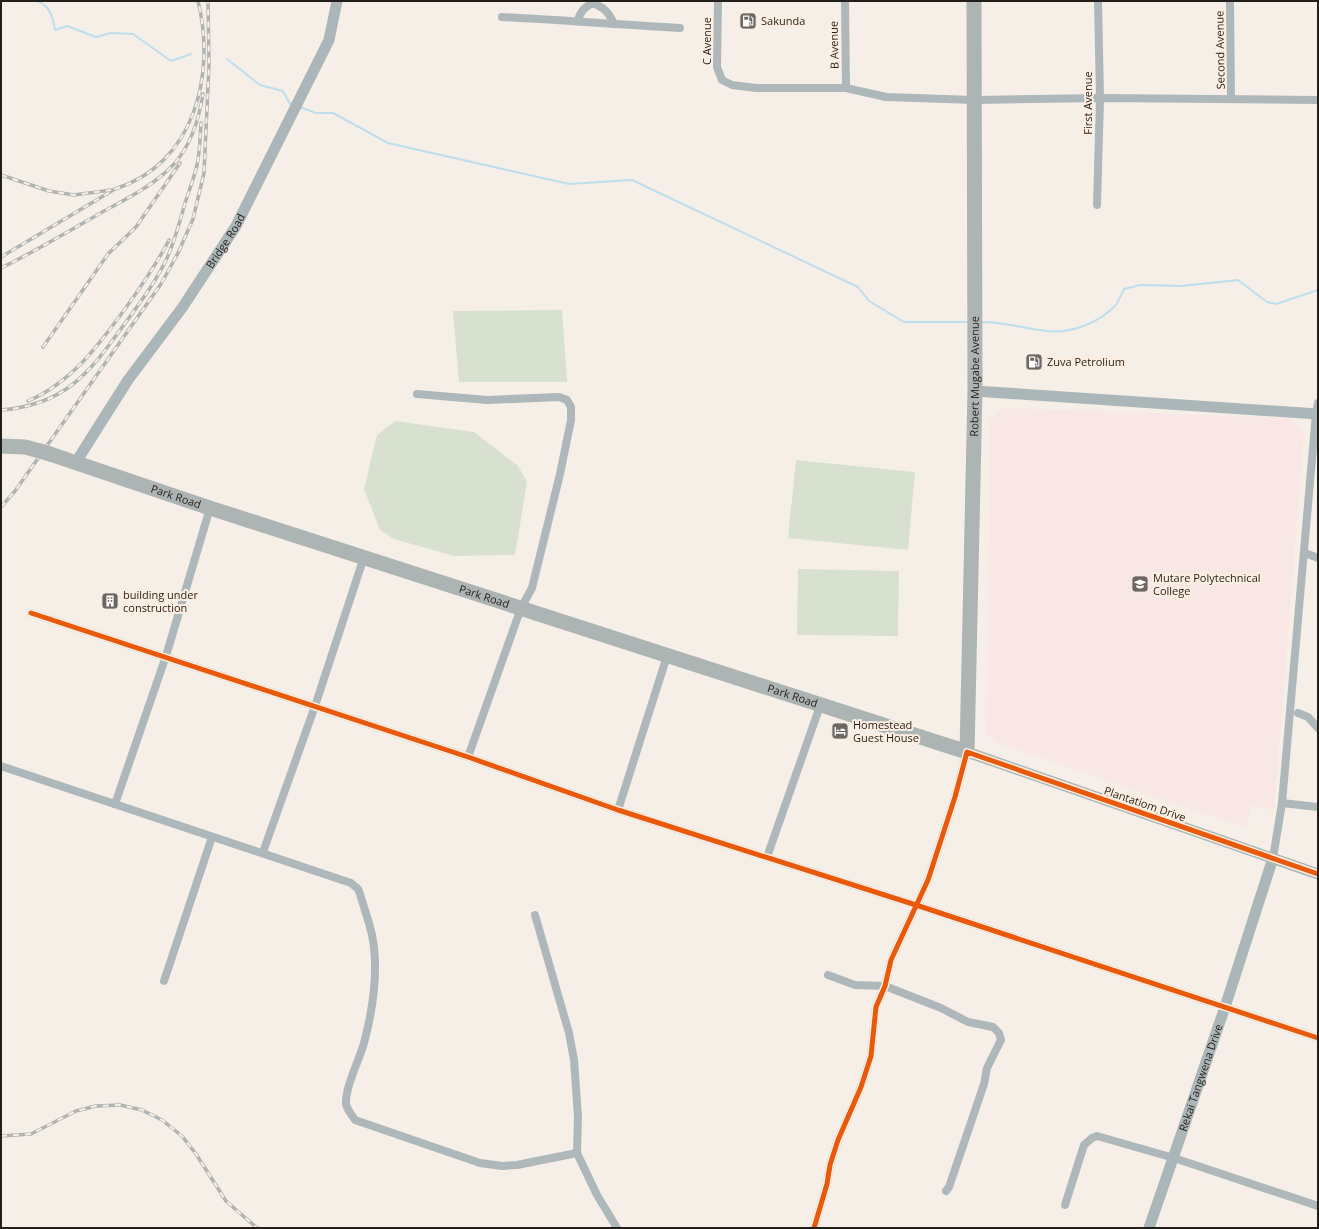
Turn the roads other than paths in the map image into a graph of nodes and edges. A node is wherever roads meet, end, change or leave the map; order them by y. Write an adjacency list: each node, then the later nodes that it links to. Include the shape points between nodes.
1 (337, 1): 22 (street, Bridge Road, via 329,40 236,226 182,308 128,380)
2 (718, 1): 12 (street, C Avenue, via 716,67 722,80 732,85 756,88)
3 (845, 1): 12 (street, B Avenue)
4 (974, 1): 15 (highway, Robert Mugabe Avenue)
5 (1098, 1): 13 (street, First Avenue)
6 (1230, 1): 14 (street, Second Avenue)
7 (593, 2): 9 (street, via 580,12); 10 (street, via 609,12)
8 (502, 17): 9 (street)
9 (578, 20): 10 (street)
10 (614, 24): 11 (street)
11 (680, 28)
12 (846, 88): 15 (street, via 886,98)
13 (1100, 98): 14 (street); 15 (street); 17 (street, First Avenue)
14 (1232, 99): 16 (street)
15 (974, 100): 18 (highway, Robert Mugabe Avenue)
16 (1318, 100)
17 (1097, 205)
18 (974, 392): 20 (street); 35 (highway, Robert Mugabe Avenue)
19 (417, 394): 27 (street, via 487,400 559,397 567,400 571,407 571,420 532,588)
20 (1317, 410): 24 (street)
21 (1, 446): 22 (highway, Park Road, via 25,447)
22 (76, 462): 23 (highway, Park Road)
23 (210, 508): 25 (highway, Park Road); 29 (street)
24 (1305, 553): 26 (street); 38 (street)
25 (364, 557): 27 (highway, Park Road); 31 (street)
26 (1318, 558)
27 (521, 608): 30 (highway, Park Road); 36 (street)
28 (30, 612): 29 (street)
29 (166, 656): 31 (street); 39 (street)
30 (667, 656): 32 (highway, Park Road); 41 (street)
31 (315, 706): 36 (street); 43 (street)
32 (820, 706): 35 (highway, Park Road); 44 (street)
33 (1298, 713): 34 (street, via 1308,717)
34 (1318, 728)
35 (967, 752): 45 (street, Plantatiom Drive); 47 (street, via 931,872)
36 (468, 757): 41 (street)
37 (1, 766): 39 (street)
38 (1282, 803): 40 (street); 45 (street)
39 (115, 804): 42 (street)
40 (1318, 807)
41 (618, 810): 44 (street)
42 (212, 837): 43 (street); 50 (street)
43 (263, 852): 54 (street, via 351,883 360,894 372,936 375,968 374,990 364,1043 346,1096 346,1106 355,1120 480,1163 517,1165)
44 (767, 858): 47 (street)
45 (1273, 858): 46 (street, Plantatiom Drive); 52 (street, Rekai Tangwena Drive)
46 (1318, 874)
47 (916, 905): 51 (street, via 891,960); 52 (street)
48 (534, 915): 54 (street, via 569,1034 574,1060)
49 (828, 975): 51 (street, via 855,985)
50 (164, 981)
51 (885, 986): 56 (street, via 941,1008 961,1019 993,1027 999,1033 1000,1040 987,1068 984,1084); 60 (street, via 876,1007 871,1056 861,1087 838,1140)
52 (1225, 1007): 53 (street); 55 (street, Rekai Tangwena Drive)
53 (1318, 1038)
54 (577, 1153): 59 (street, via 597,1195)
55 (1174, 1158): 57 (street, via 1097,1136 1092,1138 1084,1145); 58 (street); 61 (street, Rekai Tangwena Drive)
56 (946, 1191)
57 (1065, 1205)
58 (1318, 1206)
59 (617, 1228)
60 (814, 1228)
61 (1149, 1228)

